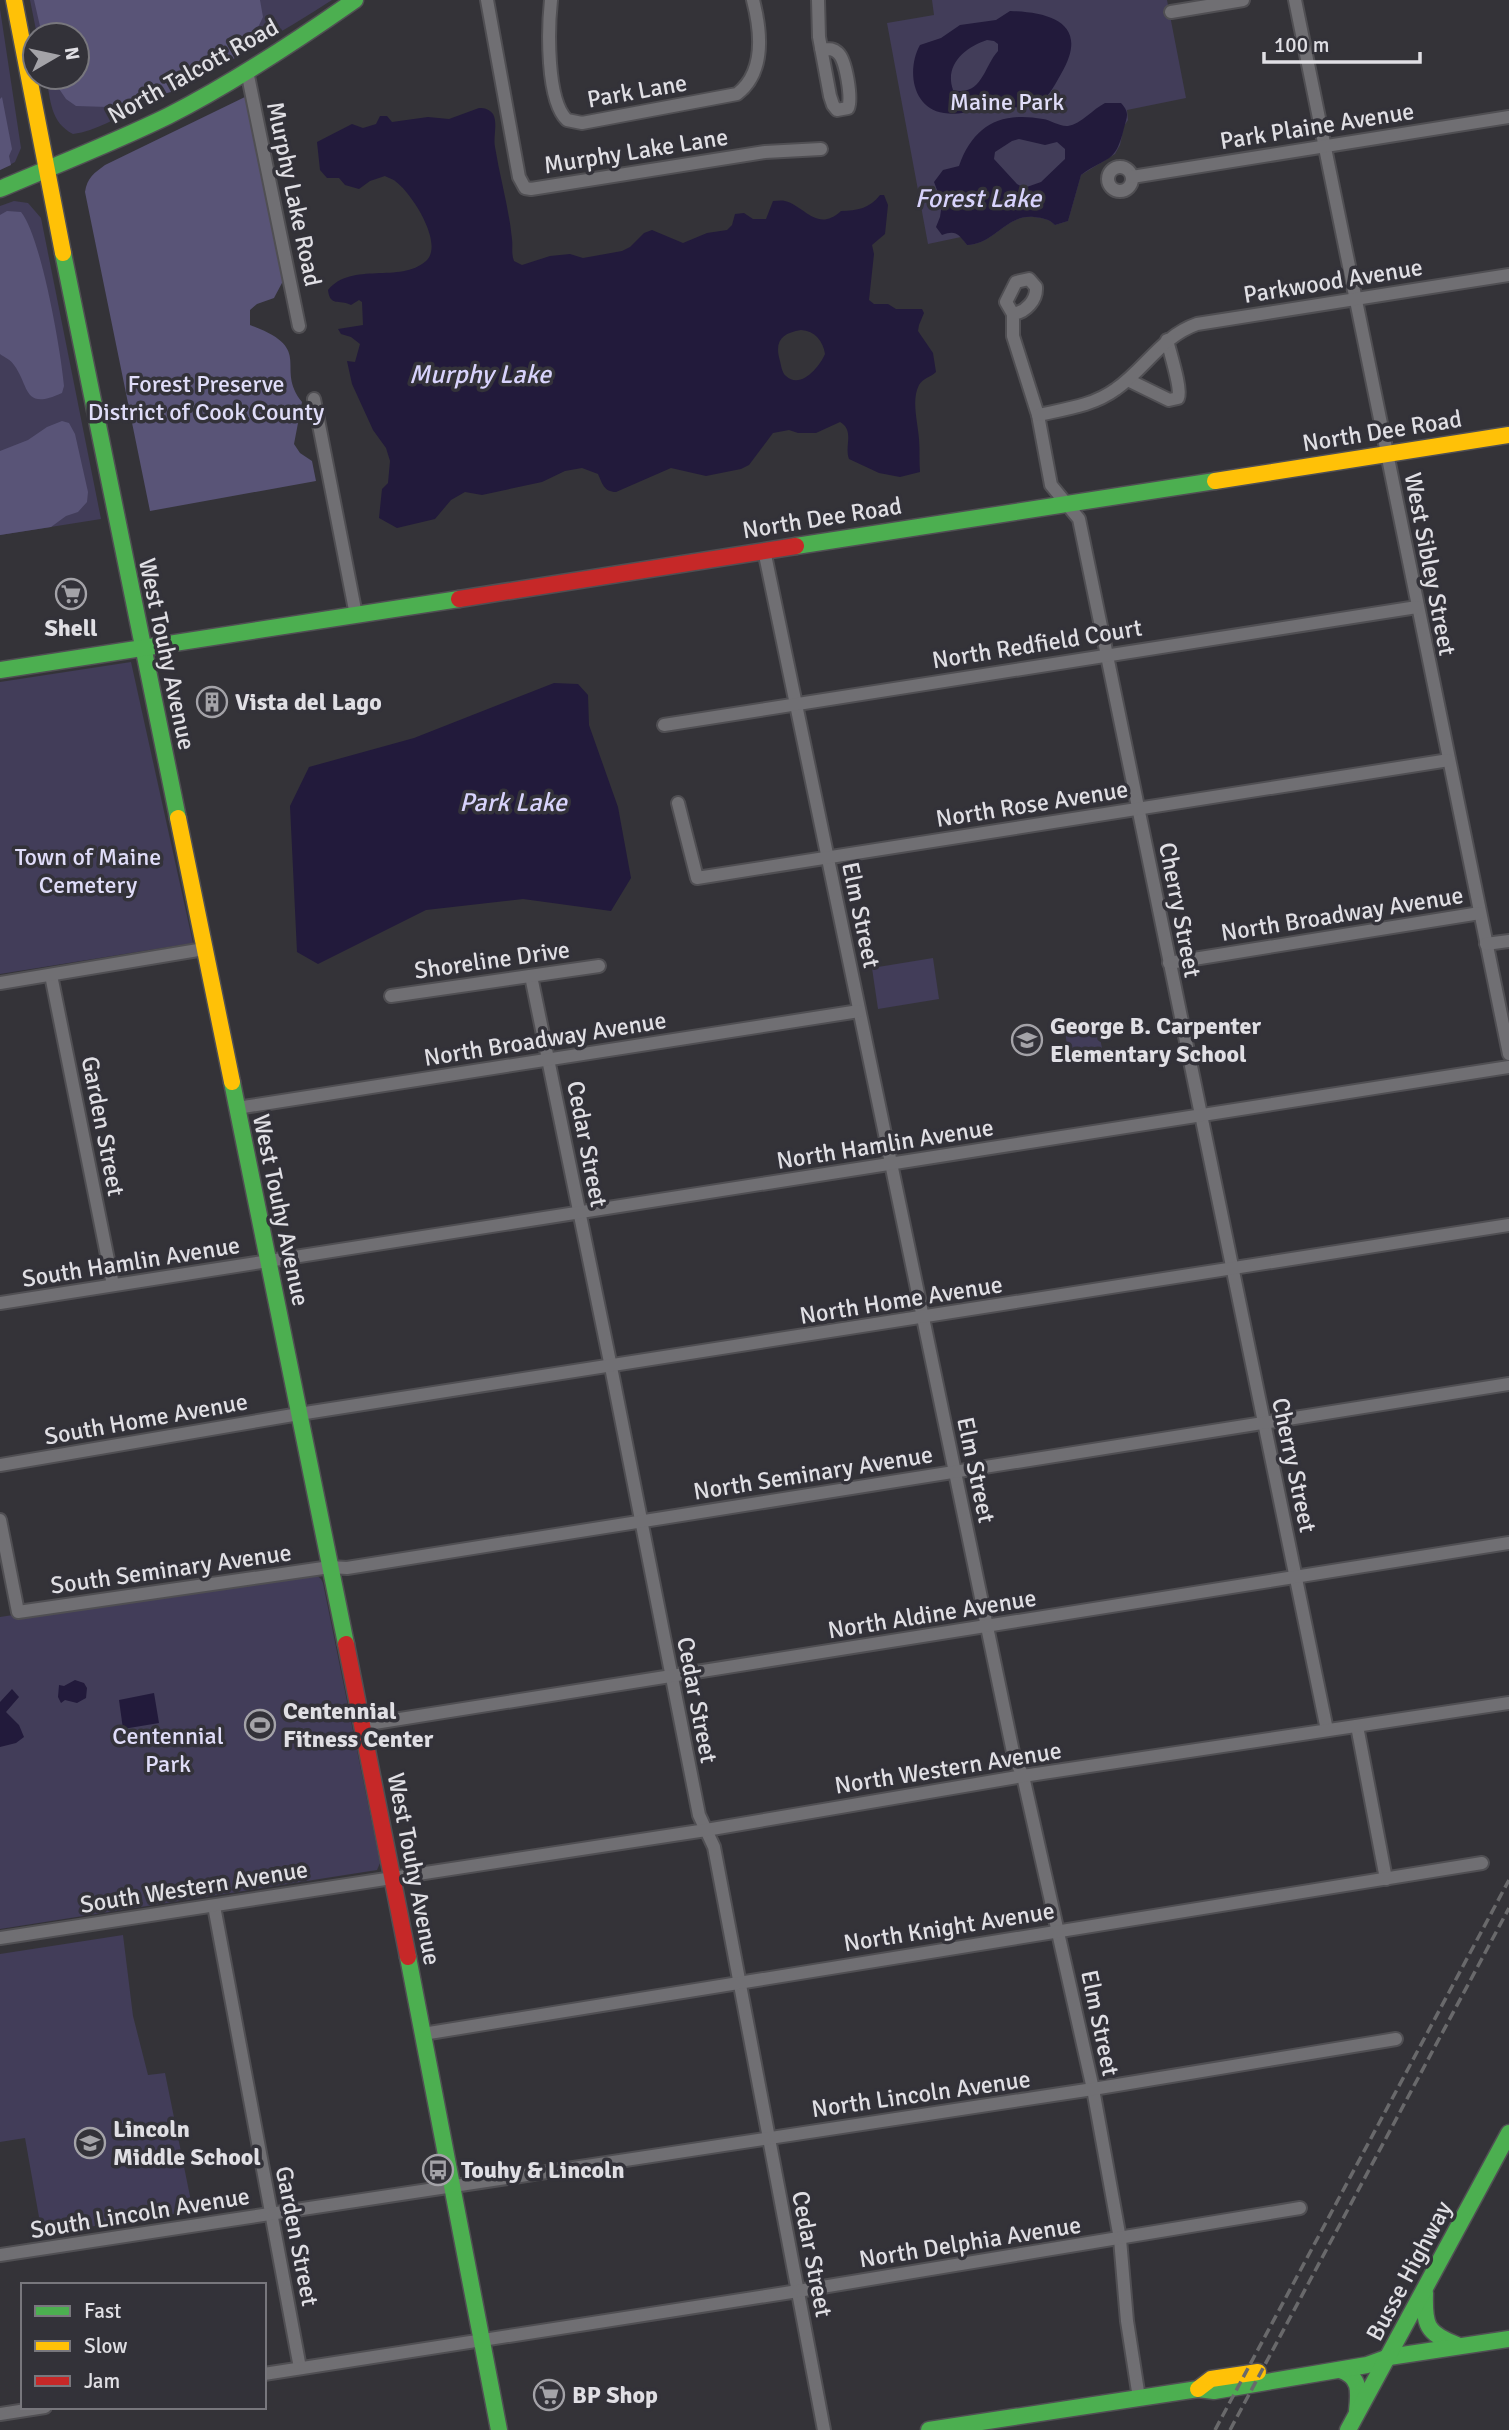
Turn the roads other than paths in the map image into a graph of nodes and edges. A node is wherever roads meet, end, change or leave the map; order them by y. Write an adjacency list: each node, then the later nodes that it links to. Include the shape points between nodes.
1 (14, 0): 15 (main road, West Touhy Avenue)
2 (355, 0): 11 (main road, North Talcott Road)
3 (486, 0): 14 (street, Murphy Lake Lane, via 519,177 525,188 765,152)
4 (551, 0): 5 (street, Park Lane, via 548,43 558,108 567,120 582,123 737,94 749,81 760,50)
5 (753, 0)
6 (818, 0): 10 (street)
7 (1243, 0): 9 (street)
8 (1295, 0): 13 (street, West Sibley Street)
9 (1171, 12)
10 (821, 49)
11 (247, 71): 15 (main road, North Talcott Road, via 140,129); 21 (street, Murphy Lake Road)
12 (1509, 117): 13 (street, Park Plaine Avenue)
13 (1324, 145): 16 (street, Park Plaine Avenue); 19 (street, West Sibley Street)
14 (821, 149)
15 (46, 170): 17 (main road, North Talcott Road); 32 (main road, West Touhy Avenue)
16 (1132, 177)
17 (0, 189)
18 (1509, 275): 19 (street, Parkwood Avenue)
19 (1355, 299): 22 (street, Parkwood Avenue, via 1197,324); 27 (street, West Sibley Street)
20 (1013, 314): 25 (street, Cherry Street, via 1014,344)
21 (299, 326)
22 (1167, 341): 23 (street, Parkwood Avenue); 23 (street, via 1181,390 1178,398 1169,400)
23 (1128, 380): 25 (street, Parkwood Avenue, via 1082,406)
24 (314, 398): 31 (street)
25 (1038, 415): 28 (street, Cherry Street, via 1051,485)
26 (1509, 435): 27 (main road, North Dee Road)
27 (1386, 453): 28 (main road, North Dee Road); 30 (street, West Sibley Street)
28 (1066, 502): 29 (main road, North Dee Road); 33 (street, Cherry Street, via 1080,519)
29 (764, 550): 31 (main road, North Dee Road); 35 (street, Elm Street)
30 (1417, 607): 33 (street, North Redfield Court); 37 (street, West Sibley Street)
31 (356, 615): 32 (main road, North Dee Road)
32 (142, 648): 34 (main road, North Dee Road); 44 (main road, West Touhy Avenue)
33 (1107, 654): 35 (street, North Redfield Court); 39 (street, Cherry Street)
34 (0, 670)
35 (796, 703): 36 (street, North Redfield Court); 40 (street, Elm Street)
36 (664, 725)
37 (1449, 760): 39 (street, North Rose Avenue); 41 (street, West Sibley Street)
38 (678, 803): 40 (street, North Rose Avenue, via 697,878)
39 (1138, 809): 40 (street, North Rose Avenue); 45 (street, Cherry Street)
40 (828, 857): 51 (street, Elm Street)
41 (1480, 913): 43 (street, West Sibley Street); 45 (street, North Broadway Avenue)
42 (1509, 940): 43 (street)
43 (1486, 944): 52 (street, West Sibley Street)
44 (204, 949): 47 (street); 55 (main road, West Touhy Avenue)
45 (1169, 963): 56 (street, Cherry Street)
46 (598, 966): 48 (street, Shoreline Drive)
47 (51, 975): 49 (street); 62 (street, Garden Street)
48 (531, 976): 50 (street, Shoreline Drive); 53 (street, Cedar Street)
49 (0, 984)
50 (391, 996)
51 (859, 1011): 53 (street, North Broadway Avenue); 57 (street, Elm Street)
52 (1509, 1054)
53 (548, 1059): 55 (street, North Broadway Avenue); 58 (street, Cedar Street)
54 (1509, 1067): 56 (street, North Hamlin Avenue)
55 (237, 1108): 60 (main road, West Touhy Avenue)
56 (1201, 1116): 57 (street, North Hamlin Avenue); 61 (street, Cherry Street)
57 (891, 1164): 58 (street, North Hamlin Avenue); 64 (street, Elm Street)
58 (579, 1213): 60 (street, North Hamlin Avenue); 65 (street, Cedar Street)
59 (1509, 1225): 61 (street, North Home Avenue)
60 (268, 1262): 62 (street, South Hamlin Avenue); 67 (main road, West Touhy Avenue)
61 (1232, 1269): 64 (street, North Home Avenue); 68 (street, Cherry Street)
62 (113, 1284): 63 (street, South Hamlin Avenue)
63 (0, 1303)
64 (923, 1317): 65 (street, North Home Avenue); 70 (street, Elm Street)
65 (611, 1367): 67 (street, North Home Avenue); 72 (street, Cedar Street)
66 (1509, 1384): 68 (street, North Seminary Avenue)
67 (299, 1414): 69 (street, South Home Avenue); 74 (main road, West Touhy Avenue)
68 (1264, 1423): 70 (street, North Seminary Avenue); 75 (street, Cherry Street)
69 (0, 1465)
70 (956, 1472): 72 (street, North Seminary Avenue); 76 (street, Elm Street)
71 (0, 1520): 74 (street, South Seminary Avenue, via 18,1612)
72 (641, 1521): 74 (street, North Seminary Avenue); 77 (street, Cedar Street)
73 (1509, 1543): 75 (street, North Aldine Avenue)
74 (330, 1567): 79 (main road, West Touhy Avenue)
75 (1295, 1577): 76 (street, North Aldine Avenue); 81 (street, Cherry Street)
76 (987, 1626): 77 (street, North Aldine Avenue); 82 (street, Elm Street, via 1014,1757)
77 (671, 1677): 79 (street, North Aldine Avenue); 83 (street, Cedar Street)
78 (1509, 1703): 80 (street, North Western Avenue)
79 (362, 1725): 85 (main road, West Touhy Avenue)
80 (1357, 1726): 81 (street, North Western Avenue); 86 (street)
81 (1327, 1730): 82 (street, North Western Avenue)
82 (1023, 1776): 83 (street, North Western Avenue); 88 (street, Elm Street)
83 (706, 1830): 85 (street, North Western Avenue); 90 (street, Cedar Street, via 714,1847)
84 (1482, 1863): 86 (street, North Knight Avenue)
85 (394, 1878): 87 (street, South Western Avenue); 91 (main road, West Touhy Avenue)
86 (1386, 1879): 88 (street, North Knight Avenue)
87 (214, 1906): 89 (street, South Western Avenue); 98 (street, Garden Street)
88 (1059, 1931): 90 (street, North Knight Avenue); 93 (street, Elm Street)
89 (0, 1938)
90 (740, 1982): 91 (street, North Knight Avenue); 95 (street, Cedar Street)
91 (423, 2034): 96 (main road, West Touhy Avenue)
92 (1396, 2039): 93 (street, North Lincoln Avenue)
93 (1093, 2089): 95 (street, North Lincoln Avenue); 99 (street, Elm Street)
94 (1509, 2133): 101 (main road, Busse Highway)
95 (769, 2138): 96 (street, North Lincoln Avenue); 102 (street, Cedar Street)
96 (452, 2187): 98 (street, South Lincoln Avenue); 103 (main road, West Touhy Avenue)
97 (1300, 2208): 99 (street, North Delphia Avenue)
98 (271, 2214): 100 (street, South Lincoln Avenue); 107 (street, Garden Street)
99 (1120, 2239): 102 (street, North Delphia Avenue); 111 (street, Elm Street, via 1126,2321)
100 (0, 2255)
101 (1425, 2290): 105 (main road, via 1427,2328 1436,2337); 106 (main road, Busse Highway)
102 (798, 2291): 103 (street, North Delphia Avenue); 116 (street, Cedar Street)
103 (481, 2339): 107 (street, North Delphia Avenue); 115 (main road, West Touhy Avenue)
104 (1509, 2339): 105 (main road)
105 (1460, 2346): 106 (main road)
106 (1389, 2357): 108 (main road); 110 (main road, via 1366,2355 1212,2379); 114 (main road, Busse Highway)
107 (300, 2368): 109 (street, North Delphia Avenue)
108 (1340, 2370): 110 (main road, via 1214,2391); 114 (main road, via 1352,2373 1358,2384)
109 (266, 2374)
110 (1198, 2389): 111 (main road)
111 (1139, 2398): 117 (main road)
112 (32, 2409): 113 (street)
113 (0, 2414)
114 (1353, 2423)
115 (499, 2430)
116 (824, 2430)
117 (929, 2430)

